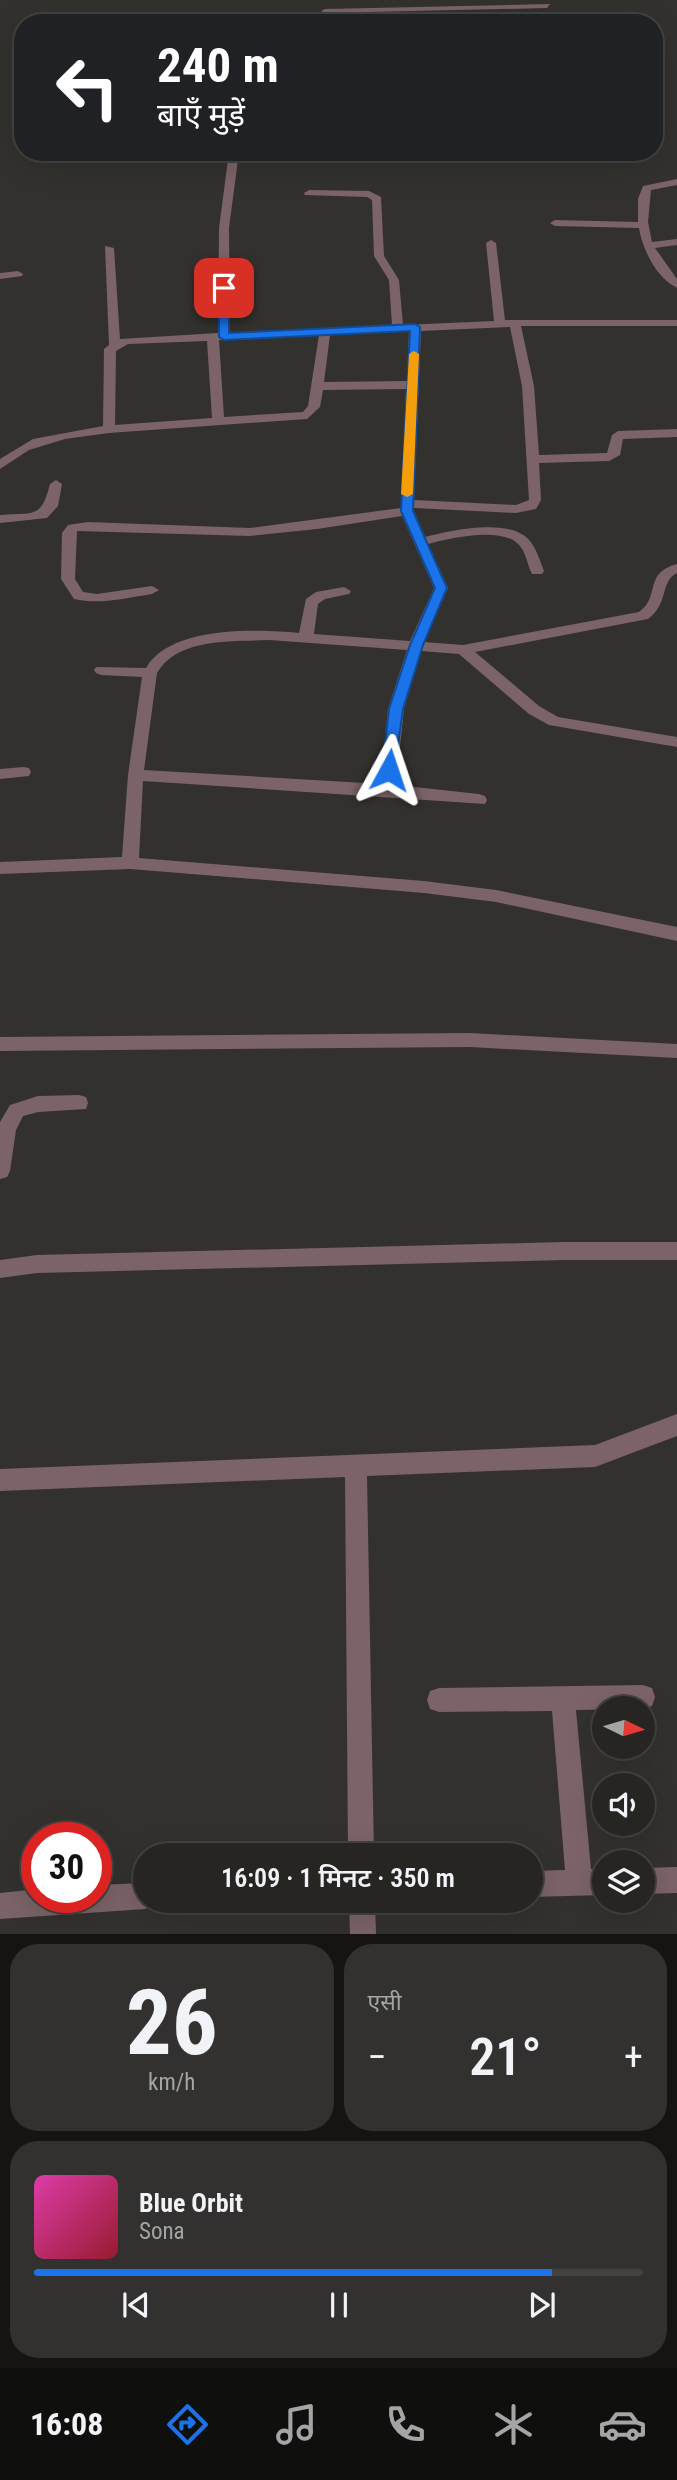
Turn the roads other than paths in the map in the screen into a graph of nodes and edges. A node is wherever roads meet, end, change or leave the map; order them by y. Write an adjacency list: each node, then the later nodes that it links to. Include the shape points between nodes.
1 (446, 4): 2 (street); 3 (street)
2 (547, 6)
3 (325, 11)
4 (233, 161): 22 (street, via 223,228)
5 (677, 182): 8 (street, via 647,188)
6 (309, 193): 20 (street, via 369,194 377,200 379,256 394,280)
7 (555, 223): 8 (street)
8 (642, 225): 11 (street)
9 (677, 242): 11 (street)
10 (491, 243): 16 (street)
11 (646, 246): 15 (street)
12 (109, 248): 23 (street)
13 (18, 274): 14 (street)
14 (0, 275)
15 (677, 285)
16 (500, 323): 17 (street); 19 (street)
17 (515, 323): 18 (street); 29 (street, via 528,386)
18 (677, 323)
19 (415, 327): 20 (street); 24 (street)
20 (398, 328): 21 (street)
21 (326, 332): 22 (street); 25 (street)
22 (219, 337): 23 (street); 26 (street)
23 (115, 345): 27 (street, via 109,358)
24 (412, 385): 25 (street); 32 (street)
25 (318, 386): 26 (street, via 314,407 307,415)
26 (218, 422): 27 (street)
27 (109, 429): 30 (street, via 41,440 23,446)
28 (677, 433): 29 (street, via 618,435 614,455 609,457)
29 (532, 459): 32 (street, via 531,506)
30 (0, 465)
31 (55, 484): 33 (street, via 51,506 42,515)
32 (407, 508): 34 (street); 37 (street, via 279,530 227,533 88,526 69,533 68,579 79,596)
33 (0, 519)
34 (421, 542): 36 (street, via 459,532 510,535 526,544); 40 (street, via 441,588)
35 (677, 568): 41 (street, via 664,573 658,601 653,611 643,616)
36 (537, 570)
37 (152, 590)
38 (344, 591): 39 (street, via 321,595 312,602)
39 (306, 637): 40 (street); 43 (street, via 236,635 184,644 164,656)
40 (416, 645): 41 (street); 48 (street, via 396,709)
41 (463, 650): 44 (street, via 534,710 554,721)
42 (101, 670): 43 (street)
43 (150, 673): 47 (street)
44 (677, 742)
45 (23, 772): 46 (street)
46 (0, 774)
47 (136, 775): 48 (street); 50 (street)
48 (388, 790): 49 (street)
49 (479, 800)
50 (131, 863): 51 (street); 52 (street, via 496,896)
51 (0, 867)
52 (677, 934)
53 (0, 1044): 54 (street, via 490,1040)
54 (677, 1051)
55 (79, 1103): 56 (street, via 34,1104 14,1111 6,1123)
56 (0, 1171)
57 (677, 1251): 58 (street, via 37,1264)
58 (0, 1269)
59 (677, 1424): 60 (street, via 615,1452 595,1456)
60 (356, 1464): 61 (street); 65 (street)
61 (0, 1480)
62 (563, 1698): 63 (street); 64 (street); 68 (street)
63 (592, 1698)
64 (439, 1700)
65 (361, 1843)
66 (677, 1880): 67 (street)
67 (655, 1881)
68 (591, 1882): 69 (street)
69 (543, 1884)
70 (133, 1897): 71 (street)
71 (0, 1906)
72 (362, 1913): 73 (street)
73 (363, 1934)

